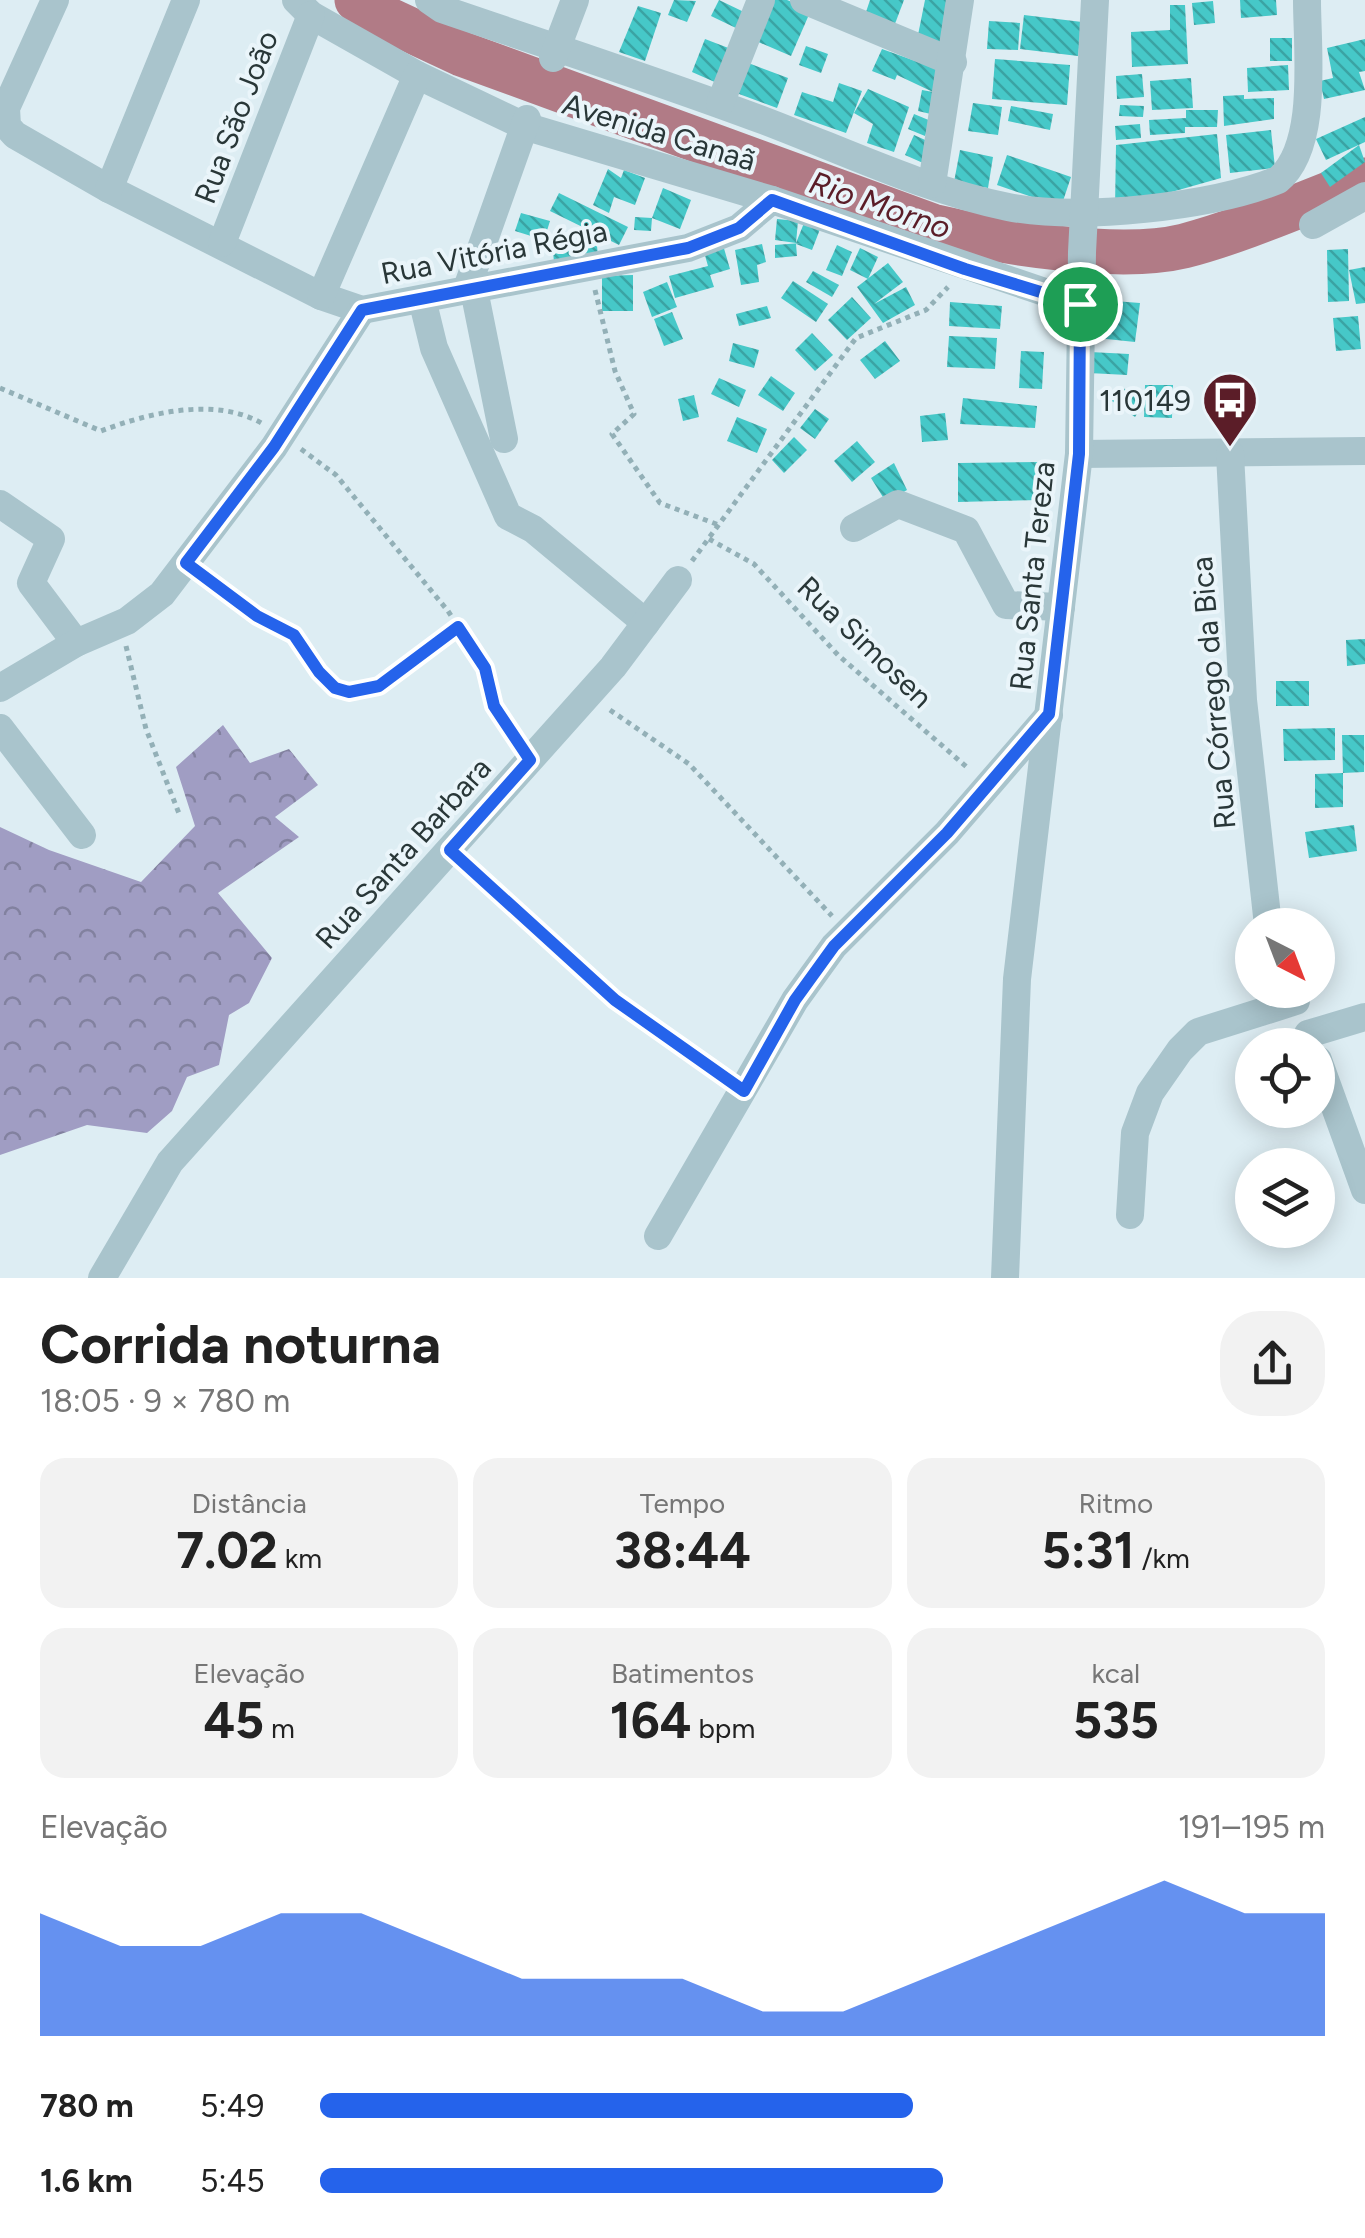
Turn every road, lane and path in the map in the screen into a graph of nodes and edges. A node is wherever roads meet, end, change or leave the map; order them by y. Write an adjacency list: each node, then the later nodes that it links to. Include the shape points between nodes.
1 (55, 0): 17 (street, Rua Vitória Régia, via 6,108 7,126)
2 (186, 0): 17 (street)
3 (575, 0): 11 (street)
4 (761, 0): 14 (street)
5 (804, 0): 12 (street)
6 (960, 0): 12 (street)
7 (1095, 0): 20 (street, Rua Santa Tereza)
8 (1308, 0): 20 (street, Avenida Canaã, via 1304,142 1291,170 1258,188)
9 (439, 3): 11 (street, Avenida Canaã)
10 (304, 8): 13 (street, Avenida Canaã); 22 (street, Rua São João)
11 (554, 53): 14 (street, Avenida Canaã)
12 (953, 62): 16 (street)
13 (416, 75): 15 (street, Avenida Canaã); 26 (street)
14 (720, 104): 16 (street, Avenida Canaã)
15 (526, 122): 19 (street, Avenida Canaã); 25 (street)
16 (932, 184): 20 (street, Avenida Canaã, via 1009,207)
17 (109, 189): 22 (street, Rua Vitória Régia)
18 (1365, 196): 21 (street)
19 (772, 200): 23 (street, Rua Vitória Régia, via 739,228 688,248); 24 (street, Avenida Canaã)
20 (1083, 218): 28 (street, Rua Santa Tereza)
21 (1313, 224)
22 (222, 242): 26 (street, Rua Vitória Régia)
23 (590, 267): 25 (street, Rua Vitória Régia); 37 (path, via 614,371 634,414 612,434 660,503)
24 (965, 269): 28 (street, Avenida Canaã); 37 (path, via 926,310 856,338)
25 (470, 290): 27 (street, Rua Vitória Régia); 32 (street)
26 (320, 296): 29 (street, Rua Vitória Régia)
27 (422, 299): 29 (street, Rua Vitória Régia); 43 (street, via 434,348 508,516 534,528)
28 (1080, 300): 34 (street, Rua Santa Tereza)
29 (362, 310): 31 (street)
30 (0, 388): 31 (path, via 101,430 146,414 202,410 250,416)
31 (282, 435): 40 (street); 45 (path, via 336,475)
32 (504, 439)
33 (1365, 451): 35 (street)
34 (1079, 454): 35 (street); 42 (street, Rua Santa Tereza)
35 (1230, 454): 56 (street, Rua Córrego da Bica, via 1243,700)
36 (0, 504): 46 (street, via 51,540 31,583)
37 (719, 525): 39 (path)
38 (854, 528): 42 (street, via 898,504 966,530 1006,605)
39 (709, 538): 41 (path); 52 (path, Rua Simosen, via 754,564 838,656)
40 (186, 563): 44 (street, via 162,594); 45 (path, via 294,635 319,672 349,692 379,686)
41 (678, 580): 43 (street, Rua Santa Barbara)
42 (1061, 607): 49 (street, Rua Santa Tereza)
43 (646, 623): 48 (street, Rua Santa Barbara)
44 (120, 624): 46 (street); 53 (path, via 146,729)
45 (458, 627): 51 (path, via 485,668 494,706)
46 (76, 644): 47 (street)
47 (0, 688)
48 (588, 695): 51 (street, Rua Santa Barbara); 57 (path, via 689,764)
49 (1049, 714): 52 (street); 67 (street, Rua Santa Tereza, via 1018,979)
50 (0, 728): 54 (street)
51 (530, 760): 55 (street, Rua Santa Barbara)
52 (986, 784): 57 (street)
53 (180, 816)
54 (82, 835)
55 (450, 850): 61 (path, via 615,1000); 66 (street, Rua Santa Barbara, via 170,1162)
56 (1266, 908)
57 (848, 932): 61 (street, via 795,1000)
58 (1260, 1008): 64 (street, via 1198,1032 1150,1093 1135,1133)
59 (1365, 1017): 60 (street)
60 (1335, 1034)
61 (744, 1091): 65 (street)
62 (1335, 1107): 63 (street)
63 (1365, 1190)
64 (1130, 1216)
65 (658, 1236)
66 (102, 1278)
67 (1005, 1278)

